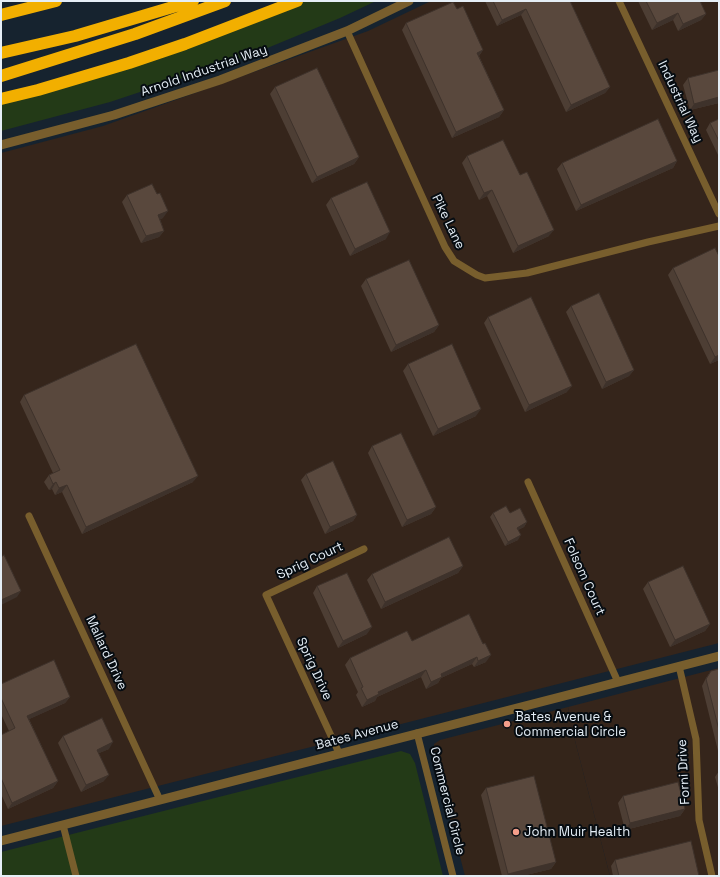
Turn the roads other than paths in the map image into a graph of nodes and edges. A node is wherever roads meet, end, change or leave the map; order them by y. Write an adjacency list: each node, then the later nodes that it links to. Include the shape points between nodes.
1 (56, 1): 7 (highway)
2 (193, 1): 9 (highway, via 75,36)
3 (225, 1): 10 (highway, via 135,34)
4 (297, 1): 11 (highway, via 128,63)
5 (409, 1): 8 (street, Arnold Industrial Way)
6 (619, 1): 13 (street, Industrial Way)
7 (1, 15)
8 (347, 31): 12 (street, Arnold Industrial Way, via 172,97); 14 (street, Pike Lane, via 445,247 454,261 477,275 485,278 527,273)
9 (1, 53)
10 (1, 76)
11 (1, 99)
12 (1, 145)
13 (719, 214)
14 (719, 226)
15 (528, 482): 21 (street, Folsom Court)
16 (29, 516): 24 (street, Mallard Drive)
17 (364, 549): 18 (street, Sprig Court)
18 (266, 594): 23 (street, Sprig Drive)
19 (719, 656): 20 (street, Bates Avenue)
20 (679, 666): 21 (street, Bates Avenue); 29 (street, Forni Drive, via 696,739 699,820)
21 (618, 682): 22 (street, Bates Avenue)
22 (417, 733): 23 (street, Bates Avenue); 28 (street, Commercial Circle)
23 (339, 753): 24 (street, Bates Avenue)
24 (160, 800): 25 (street, Bates Avenue)
25 (63, 825): 26 (street, Bates Avenue); 27 (street)
26 (1, 841)
27 (76, 876)
28 (453, 876)
29 (712, 876)

